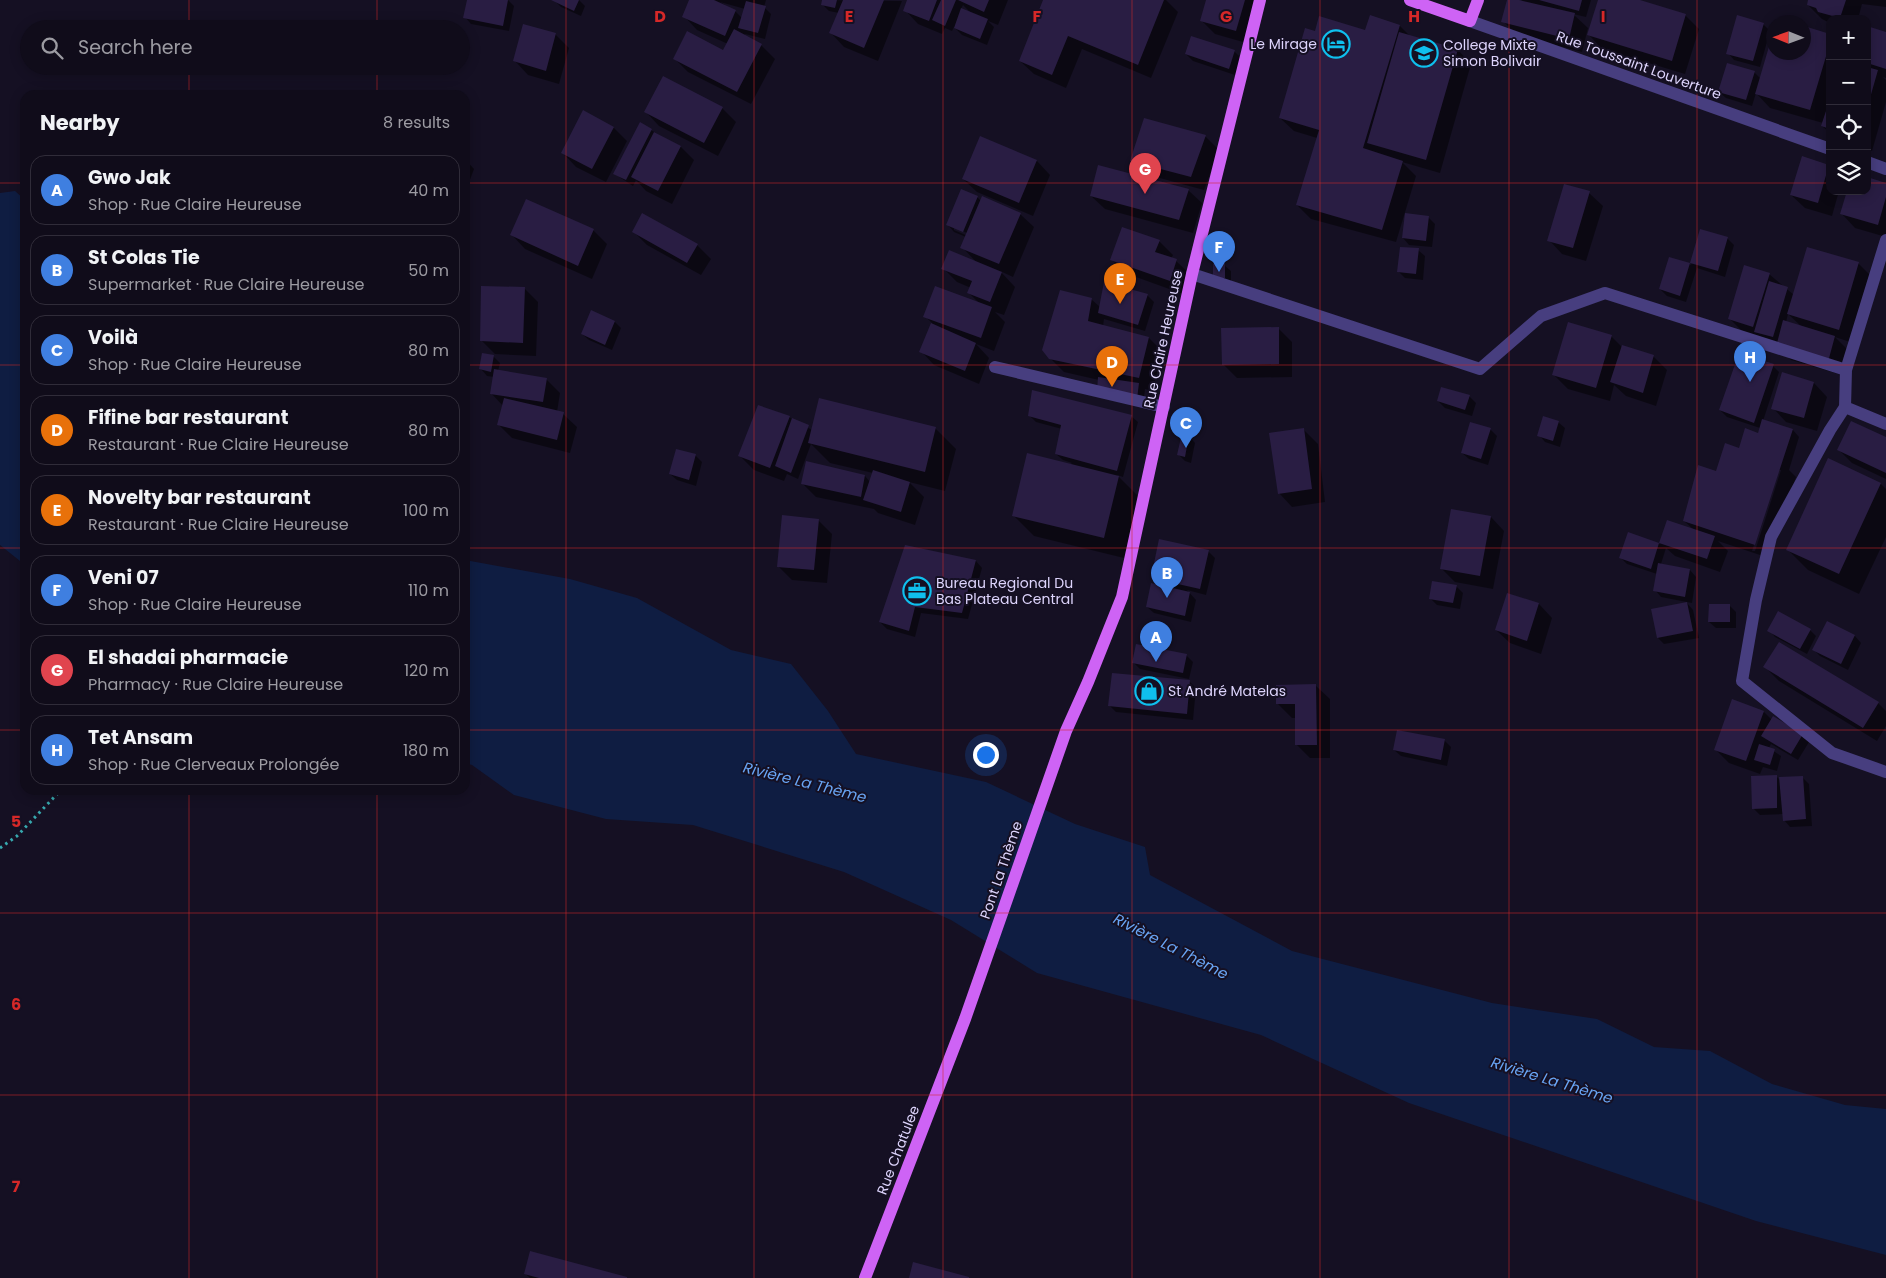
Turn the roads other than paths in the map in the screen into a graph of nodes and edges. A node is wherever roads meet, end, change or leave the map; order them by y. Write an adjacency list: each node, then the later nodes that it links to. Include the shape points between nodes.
1 (1260, 0): 9 (main road, Rue Claire Heureuse)
2 (1410, 0): 4 (main road, Rue Toussaint Louverture)
3 (1478, 0): 4 (main road)
4 (1470, 21): 5 (street, Rue Toussaint Louverture)
5 (1826, 148)
6 (1871, 163): 7 (street)
7 (1886, 168)
8 (1886, 240): 11 (street)
9 (1192, 274): 11 (street, via 1480,369 1541,316 1605,293); 12 (main road, Rue Claire Heureuse)
10 (995, 367): 12 (street)
11 (1846, 370): 13 (street)
12 (1164, 407): 15 (main road, Rue Claire Heureuse, via 1122,597)
13 (1845, 407): 14 (street); 16 (street, via 1770,537 1742,680 1832,753)
14 (1886, 424)
15 (1066, 731): 17 (main road, Pont La Thème)
16 (1886, 772)
17 (958, 1033): 18 (main road, Rue Chatulee)
18 (865, 1278)

